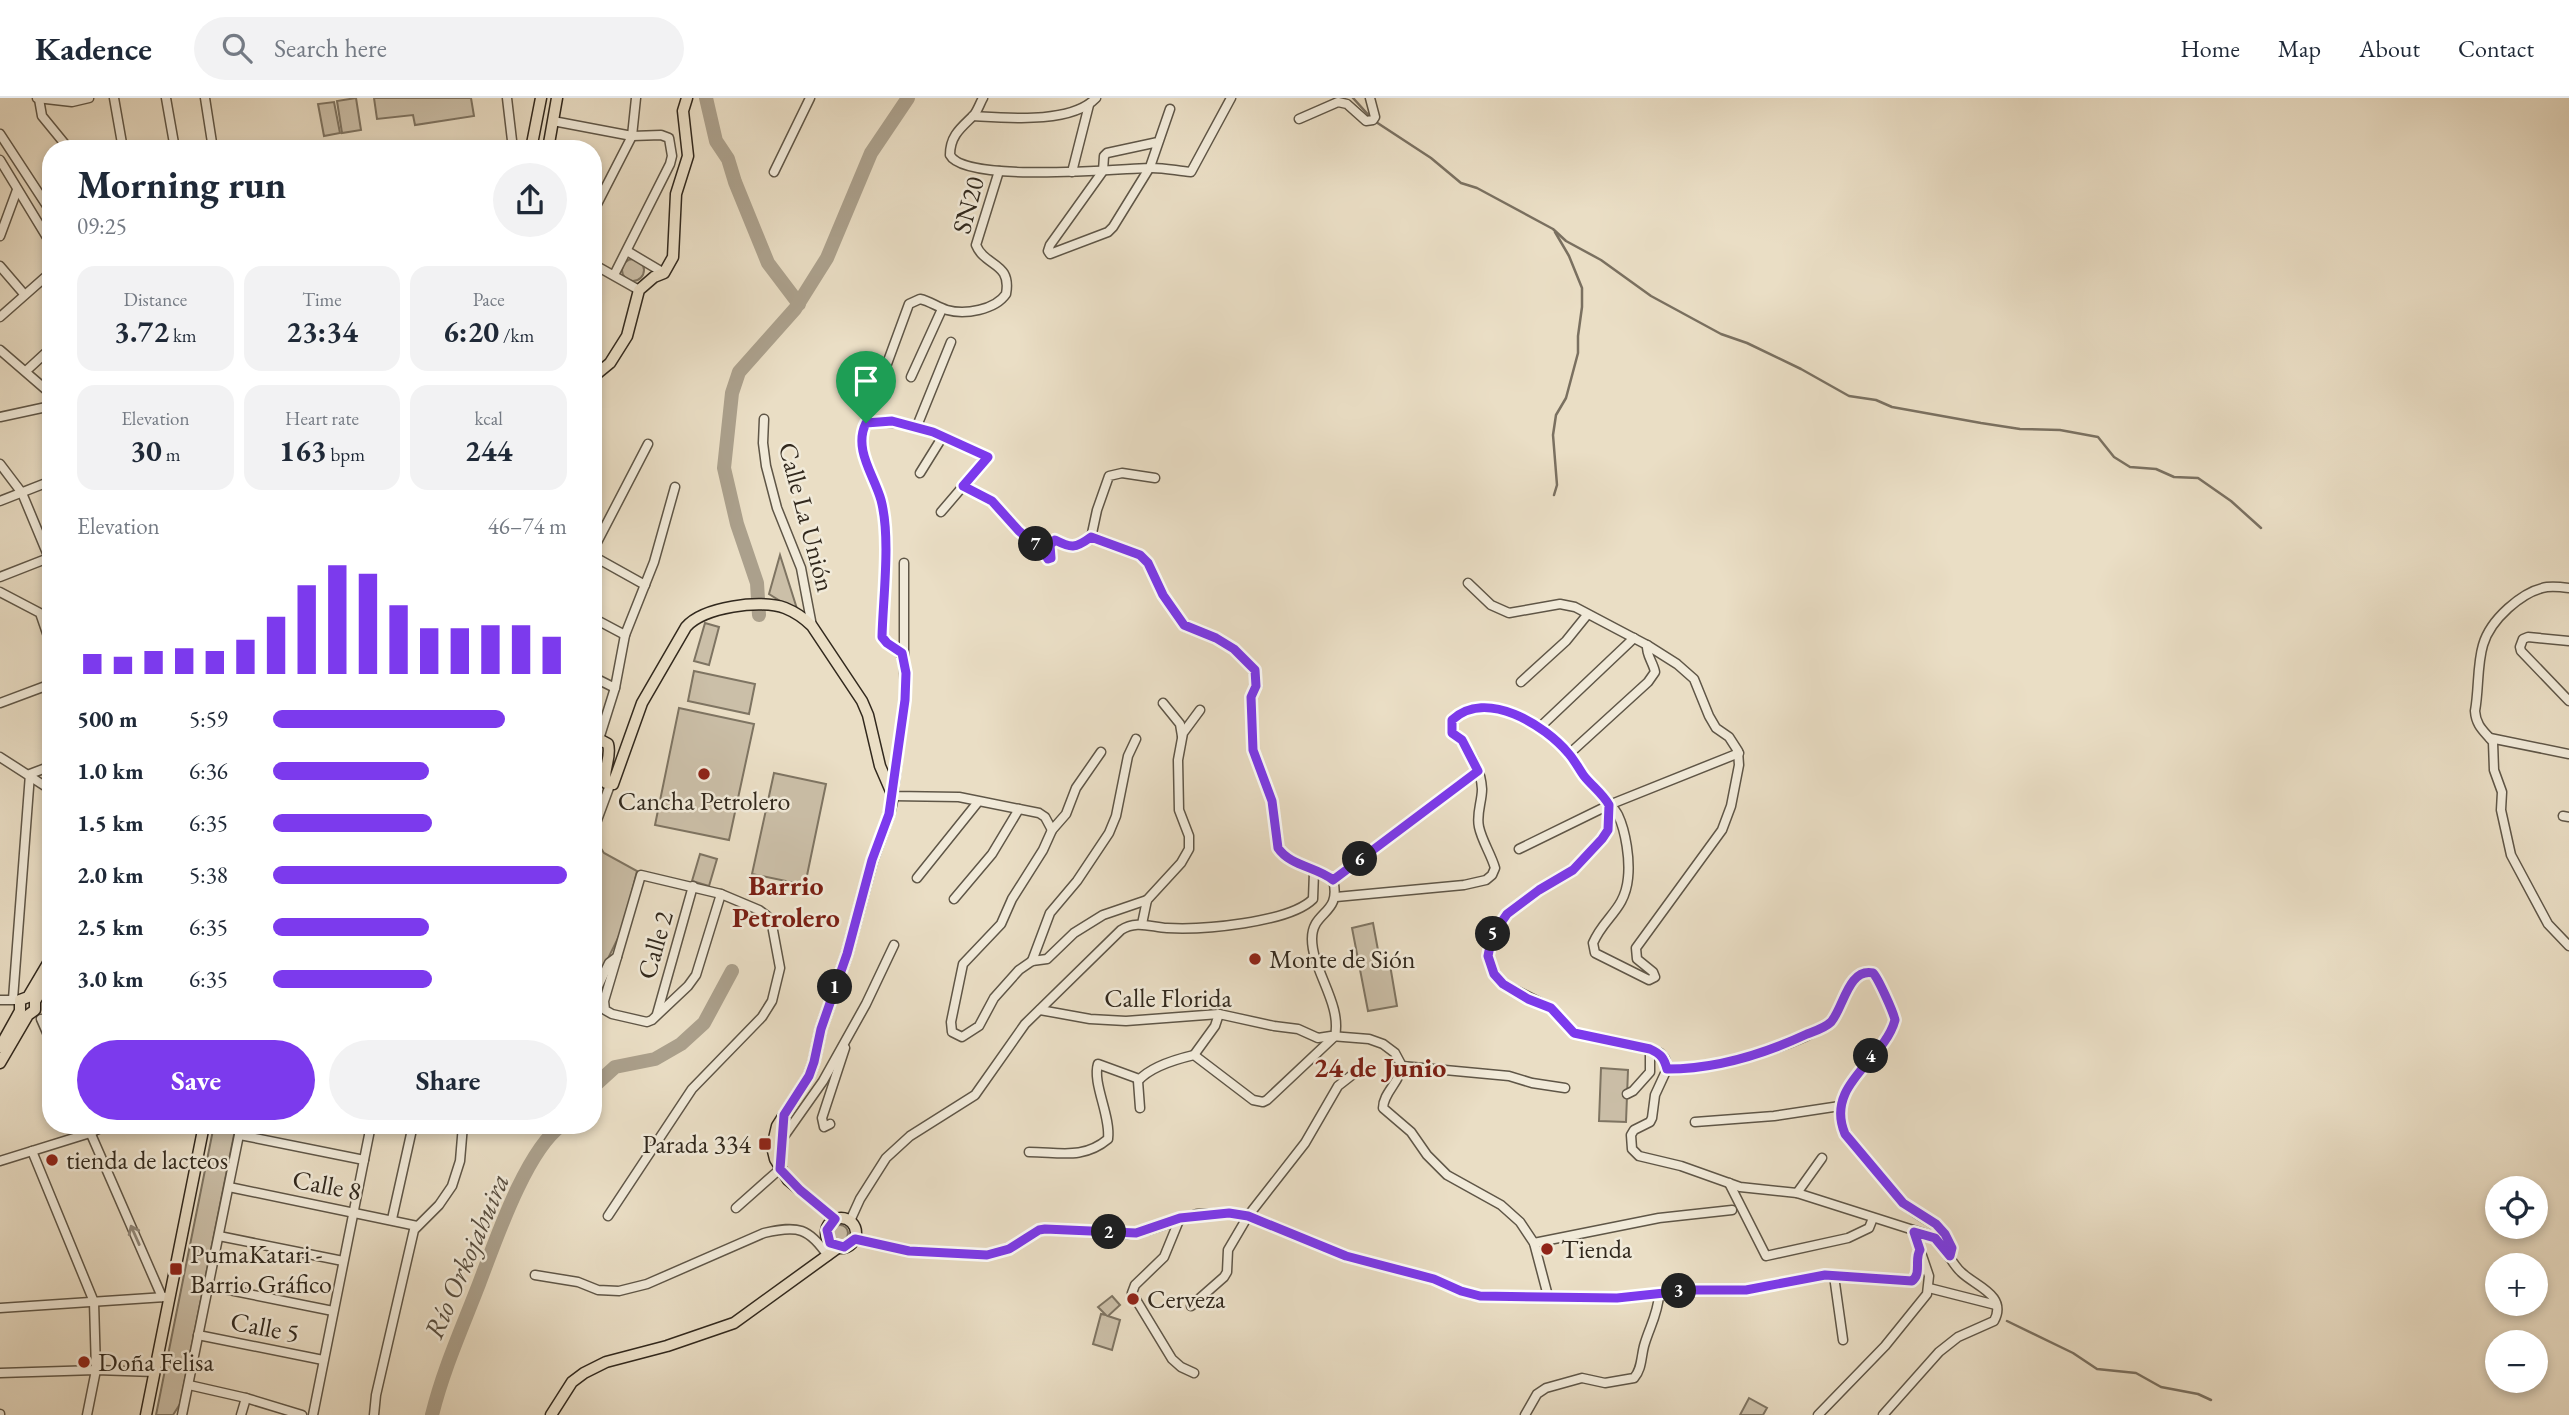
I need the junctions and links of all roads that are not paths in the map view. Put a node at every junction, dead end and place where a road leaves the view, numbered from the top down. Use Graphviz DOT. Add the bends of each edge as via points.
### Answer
graph roads {
  1 [pos="89,98"];
  2 [pos="114,98"];
  3 [pos="166,98"];
  4 [pos="205,98"];
  5 [pos="508,98"];
  6 [pos="541,98"];
  7 [pos="557,98"];
  8 [pos="636,98"];
  9 [pos="687,98"];
  10 [pos="810,98"];
  11 [pos="983,98"];
  12 [pos="1096,98"];
  13 [pos="1231,98"];
  14 [pos="1370,98"];
  15 [pos="38,99"];
  16 [pos="1089,105"];
  17 [pos="1170,109"];
  18 [pos="973,116"];
  19 [pos="538,119"];
  20 [pos="1299,119"];
  21 [pos="553,121"];
  22 [pos="0,134"];
  23 [pos="632,136"];
  24 [pos="62,140"];
  25 [pos="121,140"];
  26 [pos="173,140"];
  27 [pos="212,140"];
  28 [pos="512,140"];
  29 [pos="533,140"];
  30 [pos="550,140"];
  31 [pos="1158,142"];
  32 [pos="0,160"];
  33 [pos="1150,167"];
  34 [pos="999,171"];
  35 [pos="774,172"];
  36 [pos="1072,172"];
  37 [pos="1102,172"];
  38 [pos="17,190"];
  39 [pos="602,194"];
  40 [pos="42,198"];
  41 [pos="42,230"];
  42 [pos="0,236"];
  43 [pos="627,251"];
  44 [pos="0,266"];
  45 [pos="602,269"];
  46 [pos="664,273"];
  47 [pos="614,275"];
  48 [pos="42,279"];
  49 [pos="639,290"];
  50 [pos="24,294"];
  51 [pos="942,309"];
  52 [pos="0,317"];
  53 [pos="951,342"];
  54 [pos="0,350"];
  55 [pos="42,356"];
  56 [pos="26,370"];
  57 [pos="602,370"];
  58 [pos="911,377"];
  59 [pos="42,385"];
  60 [pos="42,408"];
  61 [pos="0,417"];
  62 [pos="764,419"];
  63 [pos="866,423"];
  64 [pos="916,426"];
  65 [pos="943,436"];
  66 [pos="648,444"];
  67 [pos="0,464"];
  68 [pos="920,473"];
  69 [pos="1155,478"];
  70 [pos="42,485"];
  71 [pos="963,486"];
  72 [pos="675,487"];
  73 [pos="22,493"];
  74 [pos="0,501"];
  75 [pos="941,512"];
  76 [pos="602,533"];
  77 [pos="1091,537"];
  78 [pos="42,539"];
  79 [pos="42,561"];
  80 [pos="602,561"];
  81 [pos="904,564"];
  82 [pos="0,577"];
  83 [pos="1468,583"];
  84 [pos="645,584"];
  85 [pos="2569,588"];
  86 [pos="0,592"];
  87 [pos="1587,615"];
  88 [pos="42,619"];
  89 [pos="602,623"];
  90 [pos="812,626"];
  91 [pos="625,635"];
  92 [pos="1634,638"];
  93 [pos="2569,641"];
  94 [pos="1647,645"];
  95 [pos="904,659"];
  96 [pos="602,682"];
  97 [pos="1521,682"];
  98 [pos="42,687"];
  99 [pos="615,688"];
  100 [pos="2569,701"];
  101 [pos="0,703"];
  102 [pos="1163,703"];
  103 [pos="1200,710"];
  104 [pos="602,722"];
  105 [pos="1539,728"];
  106 [pos="1182,736"];
  107 [pos="2490,738"];
  108 [pos="1136,739"];
  109 [pos="602,742"];
  110 [pos="1101,752"];
  111 [pos="1739,753"];
  112 [pos="1569,754"];
  113 [pos="2569,754"];
  114 [pos="0,757"];
  115 [pos="42,769"];
  116 [pos="1478,771"];
  117 [pos="30,774"];
  118 [pos="42,783"];
  119 [pos="610,785"];
  120 [pos="893,796"];
  121 [pos="978,802"];
  122 [pos="1609,805"];
  123 [pos="602,807"];
  124 [pos="1019,809"];
  125 [pos="1052,830"];
  126 [pos="1519,849"];
  127 [pos="1314,872"];
  128 [pos="916,878"];
  129 [pos="1333,880"];
  130 [pos="693,886"];
  131 [pos="721,894"];
  132 [pos="1336,897"];
  133 [pos="954,899"];
  134 [pos="1147,900"];
  135 [pos="1142,924"];
  136 [pos="894,945"];
  137 [pos="2569,946"];
  138 [pos="617,957"];
  139 [pos="1032,961"];
  140 [pos="42,976"];
  141 [pos="602,978"];
  142 [pos="42,987"];
  143 [pos="0,1000"];
  144 [pos="27,1006"];
  145 [pos="42,1010"];
  146 [pos="1040,1010"];
  147 [pos="1219,1014"];
  148 [pos="657,1016"];
  149 [pos="42,1028"];
  150 [pos="848,1035"];
  151 [pos="1335,1036"];
  152 [pos="0,1047"];
  153 [pos="1650,1049"];
  154 [pos="1194,1055"];
  155 [pos="0,1063"];
  156 [pos="1402,1066"];
  157 [pos="1361,1069"];
  158 [pos="1667,1069"];
  159 [pos="1139,1079"];
  160 [pos="1564,1088"];
  161 [pos="1627,1094"];
  162 [pos="1840,1106"];
  163 [pos="1140,1108"];
  164 [pos="1695,1122"];
  165 [pos="830,1124"];
  166 [pos="75,1134"];
  167 [pos="90,1134"];
  168 [pos="202,1134"];
  169 [pos="240,1134"];
  170 [pos="257,1134"];
  171 [pos="369,1134"];
  172 [pos="411,1134"];
  173 [pos="462,1134"];
  174 [pos="778,1142"];
  175 [pos="32,1151"];
  176 [pos="1029,1152"];
  177 [pos="1822,1158"];
  178 [pos="364,1160"];
  179 [pos="0,1161"];
  180 [pos="780,1167"];
  181 [pos="1729,1183"];
  182 [pos="229,1187"];
  183 [pos="1797,1193"];
  184 [pos="736,1208"];
  185 [pos="1732,1210"];
  186 [pos="354,1212"];
  187 [pos="608,1216"];
  188 [pos="1248,1216"];
  189 [pos="1180,1218"];
  190 [pos="1873,1218"];
  191 [pos="392,1219"];
  192 [pos="835,1219"];
  193 [pos="850,1221"];
  194 [pos="417,1226"];
  195 [pos="1914,1232"];
  196 [pos="219,1236"];
  197 [pos="855,1239"];
  198 [pos="1534,1242"];
  199 [pos="839,1247"];
  200 [pos="1920,1250"];
  201 [pos="828,1256"];
  202 [pos="1949,1256"];
  203 [pos="343,1261"];
  204 [pos="535,1275"];
  205 [pos="1834,1276"];
  206 [pos="209,1286"];
  207 [pos="1929,1288"];
  208 [pos="1659,1295"];
  209 [pos="167,1296"];
  210 [pos="1548,1296"];
  211 [pos="94,1301"];
  212 [pos="1996,1305"];
  213 [pos="1191,1306"];
  214 [pos="0,1308"];
  215 [pos="333,1311"];
  216 [pos="198,1335"];
  217 [pos="1843,1340"];
  218 [pos="323,1360"];
  219 [pos="96,1370"];
  220 [pos="155,1372"];
  221 [pos="0,1373"];
  222 [pos="1194,1373"];
  223 [pos="189,1385"];
  224 [pos="246,1398"];
  225 [pos="180,1413"];
  226 [pos="87,1415"];
  227 [pos="146,1415"];
  228 [pos="241,1415"];
  229 [pos="302,1415"];
  230 [pos="313,1415"];
  231 [pos="374,1415"];
  232 [pos="551,1415"];
  233 [pos="1525,1415"];
  234 [pos="1818,1415"];
  235 [pos="1884,1415"];
  1 -- 15 [label="street" via="72,102"];
  2 -- 25 [label="street"];
  3 -- 26 [label="street"];
  4 -- 27 [label="street"];
  5 -- 28 [label="street"];
  6 -- 19 [label="main road"];
  7 -- 21 [label="main road"];
  8 -- 23 [label="street"];
  9 -- 46 [label="main road" via="682,111 688,156 676,194 675,251"];
  10 -- 35 [label="street"];
  11 -- 18 [label="street"];
  12 -- 16 [label="street"];
  13 -- 33 [label="street" via="1191,172"];
  14 -- 20 [label="street" via="1375,117 1371,121 1338,102"];
  15 -- 24 [label="street" via="42,116"];
  16 -- 18 [label="street" via="1029,117"];
  16 -- 36 [label="street"];
  17 -- 31 [label="street"];
  18 -- 34 [label="street" via="959,128 950,155 957,162"];
  19 -- 21 [label="main road"];
  19 -- 29 [label="main road"];
  21 -- 23 [label="street"];
  21 -- 30 [label="main road"];
  22 -- 40 [label="street"];
  23 -- 39 [label="street"];
  23 -- 43 [label="street" via="669,138 672,156"];
  31 -- 33 [label="street"];
  31 -- 37 [label="street" via="1107,153"];
  32 -- 38 [label="street"];
  33 -- 37 [label="street"];
  33 -- 37 [label="street" via="1108,232 1050,254 1048,248"];
  34 -- 36 [label="street"];
  34 -- 51 [label="street, SN20" via="976,245 1007,277 1006,294 977,310"];
  36 -- 37 [label="street"];
  38 -- 41 [label="street"];
  38 -- 42 [label="street"];
  43 -- 46 [label="street"];
  43 -- 47 [label="street"];
  44 -- 50 [label="street"];
  45 -- 47 [label="street"];
  46 -- 49 [label="main road"];
  47 -- 49 [label="street"];
  48 -- 50 [label="street"];
  49 -- 57 [label="main road" via="627,336"];
  50 -- 52 [label="street"];
  51 -- 58 [label="street"];
  51 -- 63 [label="street" via="920,299 909,303"];
  53 -- 64 [label="street"];
  54 -- 56 [label="street"];
  55 -- 56 [label="street"];
  56 -- 59 [label="street"];
  60 -- 61 [label="street"];
  62 -- 90 [label="street, Calle La Unión" via="766,466 801,568"];
  63 -- 64 [label="street" via="892,421"];
  63 -- 95 [label="street" via="862,446 884,521 882,637"];
  64 -- 65 [label="street"];
  65 -- 68 [label="street"];
  65 -- 71 [label="street" via="988,457"];
  66 -- 76 [label="street"];
  67 -- 73 [label="street"];
  69 -- 77 [label="street" via="1122,473 1109,476"];
  70 -- 73 [label="street"];
  71 -- 75 [label="street"];
  71 -- 77 [label="street" via="992,501 1048,559 1055,540 1070,547"];
  72 -- 84 [label="street"];
  73 -- 74 [label="street"];
  73 -- 78 [label="street"];
  77 -- 127 [label="street" via="1140,555 1184,625 1234,649 1255,670 1253,750 1272,801 1278,848"];
  79 -- 82 [label="street"];
  80 -- 84 [label="street"];
  81 -- 95 [label="street"];
  83 -- 87 [label="street" via="1491,606 1509,613 1560,604"];
  84 -- 91 [label="street"];
  85 -- 107 [label="street" via="2545,587 2533,592 2497,620 2487,634 2475,719"];
  86 -- 88 [label="street" via="40,613"];
  87 -- 92 [label="street"];
  87 -- 97 [label="street"];
  89 -- 91 [label="street"];
  90 -- 119 [label="main road" via="801,616 771,604 750,604 692,621 642,703 616,781"];
  90 -- 120 [label="main road" via="862,701"];
  91 -- 99 [label="street"];
  92 -- 94 [label="street"];
  92 -- 105 [label="street"];
  93 -- 100 [label="street" via="2528,637 2519,647"];
  94 -- 111 [label="street" via="1694,679 1716,728"];
  94 -- 112 [label="street" via="1655,672 1648,682"];
  95 -- 120 [label="street" via="905,700"];
  96 -- 99 [label="street"];
  98 -- 101 [label="street"];
  99 -- 104 [label="street"];
  102 -- 106 [label="street" via="1180,723"];
  103 -- 106 [label="street"];
  105 -- 112 [label="street"];
  105 -- 116 [label="street" via="1492,708 1468,710 1456,717 1452,733 1462,740"];
  106 -- 134 [label="street" via="1178,801 1189,849"];
  107 -- 113 [label="street"];
  107 -- 137 [label="street" via="2511,855 2548,924"];
  108 -- 139 [label="street" via="1110,833 1050,913"];
  109 -- 119 [label="main road" via="609,747 604,775"];
  110 -- 125 [label="street"];
  111 -- 122 [label="street"];
  111 -- 122 [label="street" via="1731,806 1722,830 1636,948 1637,959 1655,975 1649,980 1594,950 1595,938 1621,905 1629,876 1622,828"];
  112 -- 122 [label="street"];
  114 -- 117 [label="street"];
  115 -- 117 [label="street"];
  116 -- 129 [label="street"];
  116 -- 132 [label="street" via="1482,788 1479,822 1495,868 1492,875 1464,885"];
  117 -- 118 [label="street"];
  117 -- 144 [label="street"];
  119 -- 123 [label="street"];
  120 -- 121 [label="street"];
  120 -- 174 [label="main road" via="814,1062 784,1115"];
  121 -- 124 [label="street"];
  121 -- 128 [label="street"];
  122 -- 126 [label="street"];
  122 -- 153 [label="street" via="1608,830 1602,839 1573,870 1507,914 1492,936 1488,956 1503,984 1551,1008 1574,1033"];
  124 -- 125 [label="street" via="1045,817"];
  124 -- 133 [label="street" via="992,854"];
  125 -- 139 [label="street" via="1001,924 963,964 952,1032 962,1037 972,1033 1000,991"];
  127 -- 129 [label="street"];
  127 -- 135 [label="street" via="1313,899 1280,916 1203,927"];
  129 -- 132 [label="street"];
  130 -- 131 [label="street"];
  130 -- 138 [label="street" via="640,875"];
  130 -- 148 [label="street, Calle 2"];
  131 -- 148 [label="street" via="696,975"];
  131 -- 187 [label="street" via="767,916 779,953 778,986 762,1017 692,1088"];
  132 -- 151 [label="street" via="1314,927 1312,942 1333,1011"];
  134 -- 135 [label="street"];
  134 -- 139 [label="street" via="1103,915 1074,933 1047,960"];
  135 -- 146 [label="street" via="1121,930"];
  136 -- 150 [label="street"];
  138 -- 141 [label="street"];
  138 -- 148 [label="street" via="605,1010 647,1022"];
  140 -- 144 [label="main road"];
  142 -- 144 [label="main road"];
  143 -- 144 [label="street"];
  144 -- 145 [label="street"];
  144 -- 149 [label="street"];
  144 -- 152 [label="main road"];
  144 -- 155 [label="main road"];
  146 -- 147 [label="street, Calle Florida" via="1126,1021"];
  146 -- 193 [label="street" via="1016,1035 975,1095 911,1136 886,1158"];
  147 -- 151 [label="street, Calle Florida" via="1298,1029 1318,1038"];
  147 -- 154 [label="street"];
  150 -- 165 [label="street" via="822,1118 824,1127"];
  150 -- 174 [label="street" via="823,1081"];
  151 -- 154 [label="street" via="1263,1102"];
  151 -- 156 [label="street, Calle Florida" via="1383,1044"];
  153 -- 158 [label="street" via="1660,1053"];
  153 -- 161 [label="street" via="1650,1072"];
  154 -- 159 [label="street"];
  156 -- 160 [label="street" via="1509,1076"];
  156 -- 198 [label="street" via="1382,1104 1386,1112 1411,1132 1447,1175 1510,1211"];
  157 -- 188 [label="street" via="1338,1086 1306,1143"];
  158 -- 162 [label="street" via="1736,1060 1791,1042 1827,1025 1855,979 1873,973 1895,1020"];
  158 -- 181 [label="street" via="1650,1122 1631,1135 1632,1149 1639,1156"];
  159 -- 163 [label="street"];
  159 -- 176 [label="street" via="1098,1064 1108,1139 1082,1153"];
  162 -- 164 [label="street"];
  162 -- 202 [label="street" via="1845,1134 1903,1203 1945,1234 1952,1248"];
  166 -- 175 [label="street"];
  209 -- 167 [label="street, one-way"];
  168 -- 209 [label="main road"];
  169 -- 182 [label="street"];
  170 -- 178 [label="street"];
  171 -- 178 [label="street"];
  172 -- 191 [label="street"];
  173 -- 194 [label="street" via="452,1186"];
  174 -- 180 [label="main road"];
  175 -- 179 [label="street"];
  175 -- 211 [label="street"];
  177 -- 183 [label="street"];
  178 -- 186 [label="street"];
  180 -- 184 [label="street"];
  180 -- 192 [label="main road"];
  181 -- 183 [label="street"];
  181 -- 190 [label="street" via="1766,1256 1848,1238 1869,1228"];
  182 -- 186 [label="street, Calle 8"];
  182 -- 196 [label="street"];
  183 -- 190 [label="street"];
  185 -- 198 [label="street" via="1659,1218"];
  186 -- 191 [label="street, Calle 8"];
  186 -- 203 [label="street"];
  188 -- 189 [label="street" via="1215,1213"];
  188 -- 210 [label="street" via="1346,1256 1434,1279 1472,1295"];
  188 -- 213 [label="street" via="1228,1250 1224,1278"];
  189 -- 197 [label="street" via="1136,1233 1039,1230 1000,1253 987,1255 909,1251"];
  189 -- 222 [label="street" via="1164,1257 1132,1290 1172,1359"];
  190 -- 195 [label="street"];
  191 -- 194 [label="street, Calle 8"];
  192 -- 193 [label="main road"];
  192 -- 199 [label="main road" via="826,1234 830,1243"];
  193 -- 197 [label="main road" via="856,1229"];
  194 -- 231 [label="street"];
  195 -- 200 [label="street"];
  195 -- 202 [label="street" via="1938,1240"];
  196 -- 203 [label="street"];
  196 -- 206 [label="street"];
  197 -- 199 [label="main road"];
  198 -- 210 [label="street"];
  199 -- 201 [label="main road"];
  200 -- 205 [label="street" via="1912,1281"];
  200 -- 207 [label="street"];
  201 -- 204 [label="street" via="812,1234 780,1229 620,1291"];
  201 -- 232 [label="main road" via="734,1324 606,1362 584,1373 572,1382"];
  202 -- 212 [label="street" via="1963,1274 1989,1291"];
  203 -- 215 [label="street"];
  205 -- 208 [label="street" via="1746,1290"];
  205 -- 217 [label="street"];
  206 -- 215 [label="street"];
  206 -- 216 [label="street"];
  207 -- 212 [label="street"];
  207 -- 234 [label="street" via="1885,1346"];
  208 -- 210 [label="street"];
  208 -- 233 [label="street" via="1634,1378 1605,1383 1581,1378 1546,1388"];
  209 -- 211 [label="street"];
  209 -- 220 [label="main road"];
  211 -- 214 [label="street"];
  211 -- 219 [label="street"];
  212 -- 235 [label="street" via="1994,1321 1958,1337 1939,1352"];
  215 -- 218 [label="street"];
  216 -- 218 [label="street, Calle 5"];
  216 -- 223 [label="street"];
  218 -- 230 [label="street"];
  219 -- 220 [label="street"];
  219 -- 221 [label="street"];
  219 -- 226 [label="street"];
  220 -- 227 [label="main road"];
  223 -- 224 [label="street"];
  223 -- 225 [label="street"];
  224 -- 228 [label="street"];
  224 -- 229 [label="street"];
}
